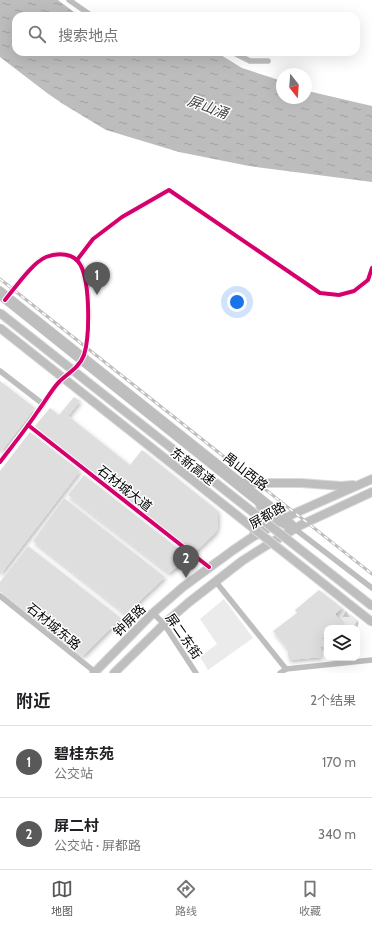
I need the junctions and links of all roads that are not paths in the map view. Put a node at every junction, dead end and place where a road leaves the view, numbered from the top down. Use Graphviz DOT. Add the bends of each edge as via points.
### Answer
graph roads {
  1 [pos="70,0"];
  2 [pos="86,12"];
  3 [pos="240,56"];
  4 [pos="268,61"];
  5 [pos="77,260"];
  6 [pos="372,268"];
  7 [pos="0,290"];
  8 [pos="4,298"];
  9 [pos="0,313"];
  10 [pos="0,328"];
  11 [pos="82,359"];
  12 [pos="0,371"];
  13 [pos="43,404"];
  14 [pos="28,425"];
  15 [pos="0,462"];
  16 [pos="372,479"];
  17 [pos="242,483"];
  18 [pos="362,484"];
  19 [pos="372,492"];
  20 [pos="260,504"];
  21 [pos="282,519"];
  22 [pos="294,529"];
  23 [pos="251,538"];
  24 [pos="209,568"];
  25 [pos="216,582"];
  26 [pos="183,588"];
  27 [pos="372,588"];
  28 [pos="0,596"];
  29 [pos="188,603"];
  30 [pos="372,606"];
  31 [pos="153,613"];
  32 [pos="372,622"];
  33 [pos="164,624"];
  34 [pos="372,660"];
  35 [pos="321,665"];
  36 [pos="283,671"];
  37 [pos="94,672"];
  38 [pos="114,673"];
  39 [pos="196,673"];
  40 [pos="322,673"];
  1 -- 2 [label="street"];
  3 -- 4 [label="street" via="250,61"];
  5 -- 6 [label="street" via="93,239 122,217 169,190 320,294 339,296 354,291 368,280"];
  5 -- 8 [label="street" via="64,254 54,254 40,260"];
  5 -- 11 [label="street" via="83,271 88,305 88,326"];
  7 -- 8 [label="main road, 禺山西路"];
  8 -- 11 [label="main road, 禺山西路"];
  9 -- 30 [label="highway, 东新高速, bridge"];
  10 -- 32 [label="highway, 东新高速, bridge"];
  11 -- 13 [label="street" via="75,369 59,382"];
  11 -- 17 [label="main road, 禺山西路"];
  11 -- 20 [label="main road, 禺山西路"];
  12 -- 13 [label="street"];
  13 -- 14 [label="street"];
  14 -- 15 [label="street"];
  14 -- 24 [label="street, 石材城大道"];
  16 -- 18 [label="highway, 屏都路"];
  17 -- 18 [label="highway" via="341,486"];
  17 -- 21 [label="main road, 禺山西路"];
  18 -- 21 [label="highway, 屏都路"];
  19 -- 22 [label="highway, 屏都路"];
  20 -- 21 [label="main road, 禺山西路"];
  20 -- 23 [label="highway" via="261,525"];
  21 -- 22 [label="main road, 禺山西路" via="294,526"];
  21 -- 23 [label="highway, 屏都路"];
  22 -- 25 [label="highway, 屏都路" via="264,546"];
  22 -- 27 [label="street"];
  23 -- 24 [label="highway, 屏都路"];
  24 -- 26 [label="highway, 屏都路"];
  25 -- 29 [label="highway, 屏都路"];
  25 -- 36 [label="street"];
  26 -- 31 [label="highway, 钟屏路"];
  28 -- 37 [label="street, 石材城东路"];
  29 -- 33 [label="highway, 钟屏路"];
  31 -- 33 [label="street, 屏二东街"];
  31 -- 37 [label="highway, 钟屏路"];
  33 -- 38 [label="highway, 钟屏路"];
  33 -- 39 [label="street, 屏二东街"];
  34 -- 35 [label="street"];
  35 -- 36 [label="street"];
  35 -- 40 [label="street"];
}
